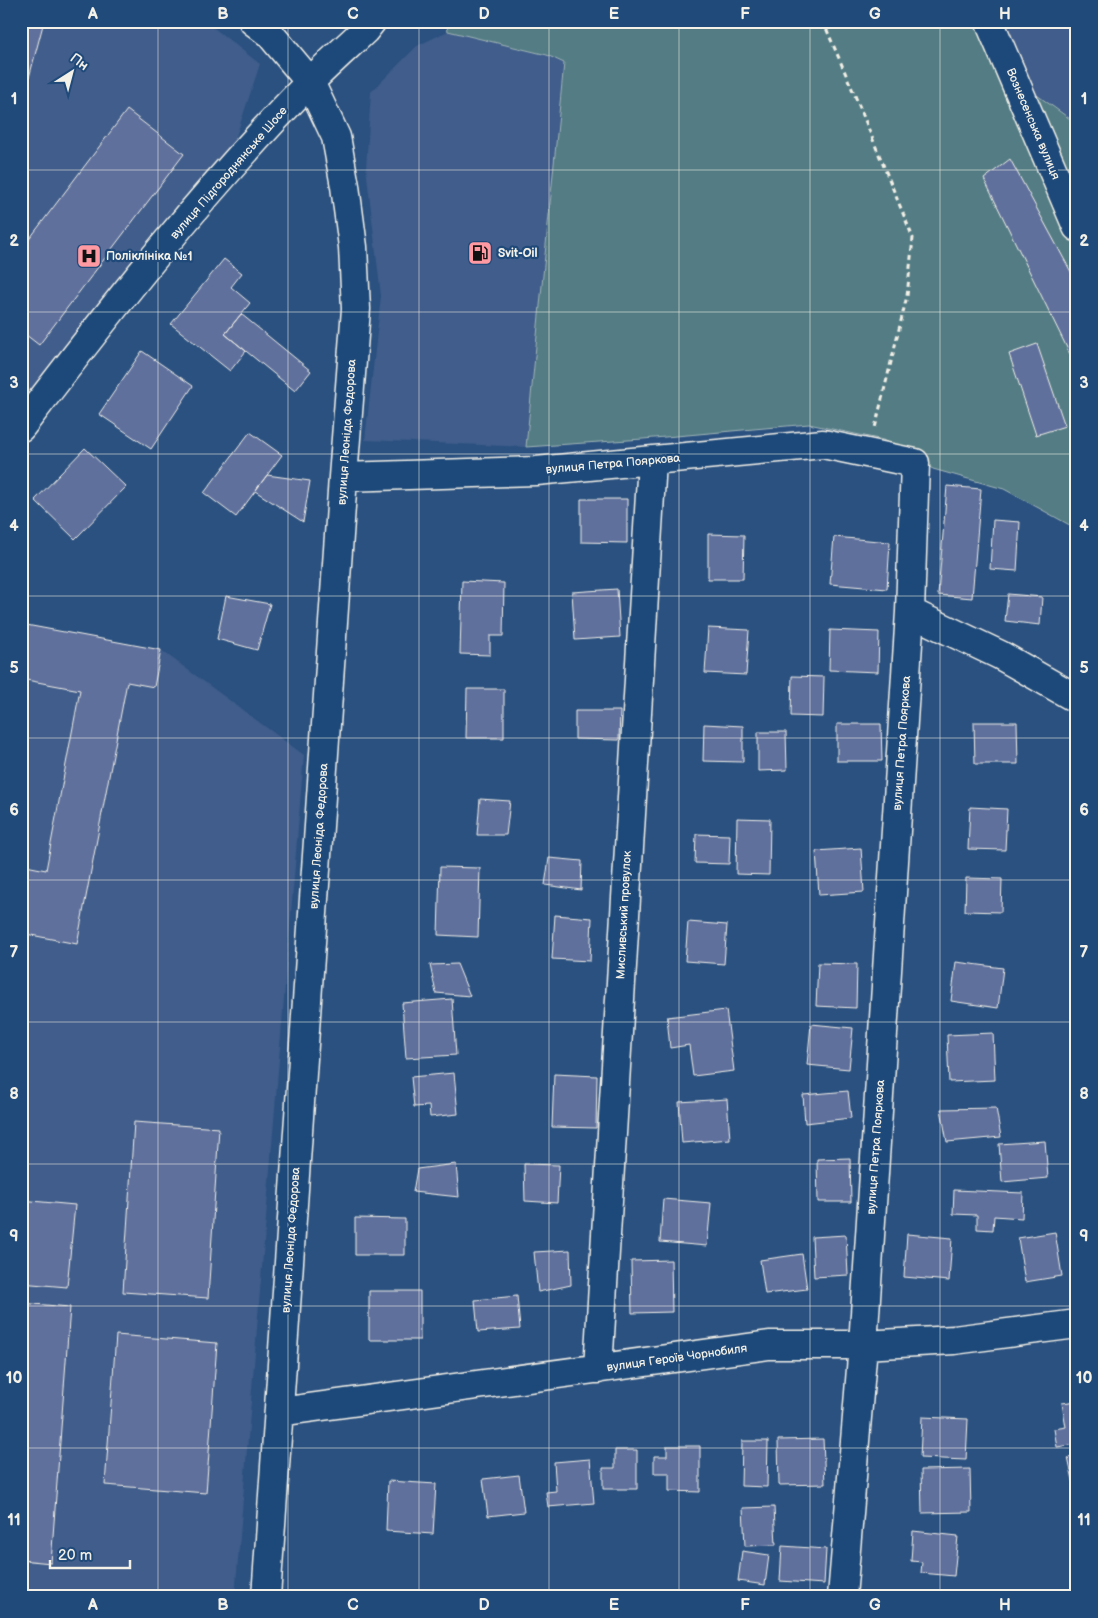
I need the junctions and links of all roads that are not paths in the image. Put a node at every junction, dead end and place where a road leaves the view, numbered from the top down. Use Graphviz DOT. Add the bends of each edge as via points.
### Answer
graph roads {
  1 [pos="253,21"];
  2 [pos="372,21"];
  3 [pos="989,21"];
  4 [pos="310,82"];
  5 [pos="1077,227"];
  6 [pos="21,427"];
  7 [pos="652,461"];
  8 [pos="343,477"];
  9 [pos="910,612"];
  10 [pos="1077,699"];
  11 [pos="1077,1324"];
  12 [pos="863,1345"];
  13 [pos="598,1368"];
  14 [pos="279,1412"];
  15 [pos="266,1597"];
  16 [pos="842,1597"];
  1 -- 4 [label="street, вулиця Леоніда Федорова" via="270,34"];
  2 -- 4 [label="street, вулиця Підгороднянське Шосе"];
  3 -- 5 [label="street, Вознесенська вулиця"];
  4 -- 6 [label="street, вулиця Підгороднянське Шосе" via="223,176 90,336"];
  4 -- 8 [label="street, вулиця Леоніда Федорова" via="336,137 353,247 356,309"];
  7 -- 8 [label="street, вулиця Петра Пояркова" via="536,471"];
  7 -- 9 [label="street, вулиця Петра Пояркова" via="823,444 915,463"];
  7 -- 13 [label="street, Мисливський провулок"];
  8 -- 14 [label="street, вулиця Леоніда Федорова"];
  9 -- 10 [label="street" via="1000,655"];
  9 -- 12 [label="street, вулиця Петра Пояркова"];
  11 -- 12 [label="street, вулиця Героїв Чорнобиля" via="954,1340"];
  12 -- 13 [label="street, вулиця Героїв Чорнобиля" via="769,1345"];
  12 -- 16 [label="street, вулиця Петра Пояркова"];
  13 -- 14 [label="street, вулиця Героїв Чорнобиля"];
  14 -- 15 [label="street, вулиця Леоніда Федорова"];
}
